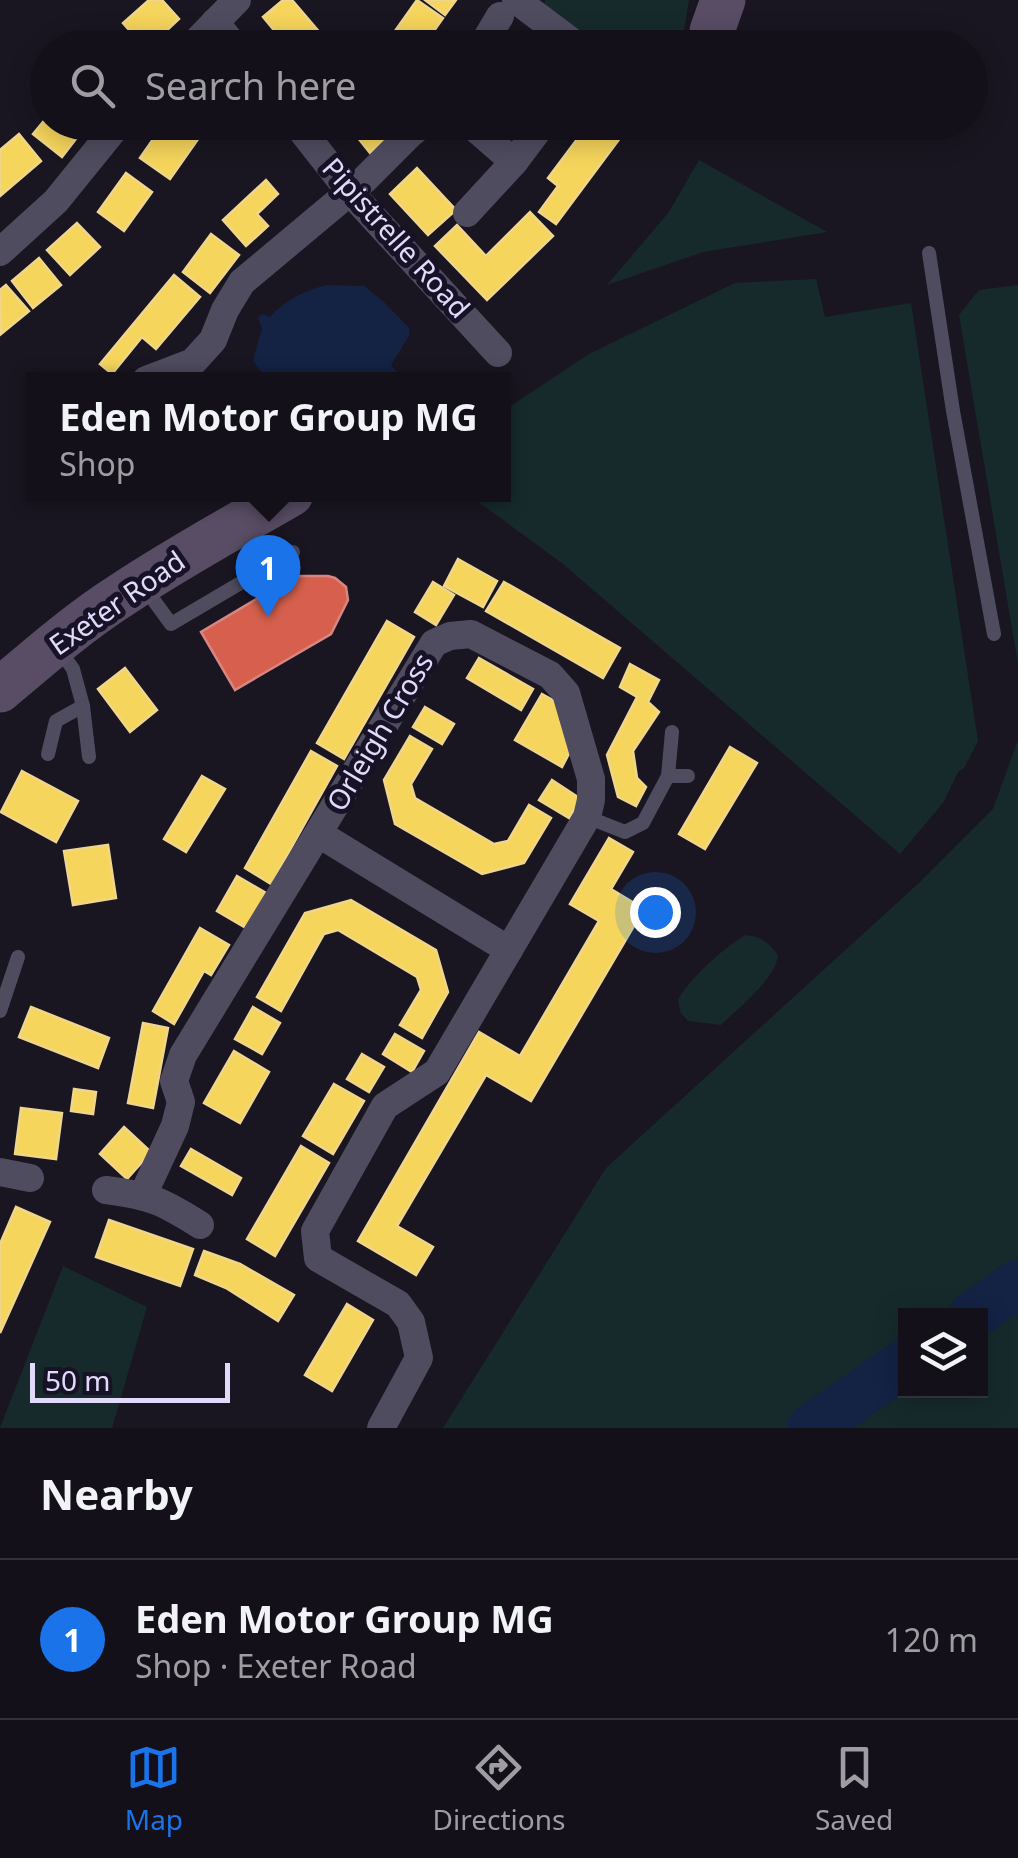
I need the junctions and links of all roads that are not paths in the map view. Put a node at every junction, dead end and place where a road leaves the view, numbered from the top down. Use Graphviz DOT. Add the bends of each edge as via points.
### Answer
graph roads {
  1 [pos="237,0"];
  2 [pos="508,8"];
  3 [pos="215,22"];
  4 [pos="207,30"];
  5 [pos="221,30"];
  6 [pos="494,30"];
  7 [pos="548,30"];
  8 [pos="105,140"];
  9 [pos="309,140"];
  10 [pos="406,140"];
  11 [pos="489,140"];
  12 [pos="530,140"];
  13 [pos="514,162"];
  14 [pos="350,192"];
  15 [pos="467,213"];
  16 [pos="0,252"];
  17 [pos="929,253"];
  18 [pos="498,352"];
  19 [pos="197,371"];
  20 [pos="277,502"];
  21 [pos="293,552"];
  22 [pos="141,582"];
  23 [pos="994,634"];
  24 [pos="54,644"];
  25 [pos="0,690"];
  26 [pos="83,706"];
  27 [pos="672,732"];
  28 [pos="48,754"];
  29 [pos="89,757"];
  30 [pos="668,776"];
  31 [pos="688,776"];
  32 [pos="586,817"];
  33 [pos="319,834"];
  34 [pos="509,950"];
  35 [pos="18,957"];
  36 [pos="0,1011"];
  37 [pos="0,1172"];
  38 [pos="30,1178"];
  39 [pos="106,1190"];
  40 [pos="142,1194"];
  41 [pos="200,1226"];
  42 [pos="381,1428"];
  1 -- 3 [label="street"];
  2 -- 6 [label="street"];
  2 -- 7 [label="street"];
  3 -- 4 [label="street"];
  3 -- 5 [label="street"];
  8 -- 16 [label="street" via="56,201"];
  9 -- 14 [label="street, Pipistrelle Road"];
  10 -- 14 [label="street"];
  11 -- 13 [label="street"];
  12 -- 13 [label="street"];
  13 -- 15 [label="street"];
  14 -- 18 [label="street, Pipistrelle Road"];
  14 -- 19 [label="street" via="242,282"];
  17 -- 23 [label="lane"];
  20 -- 22 [label="main road, Exeter Road"];
  21 -- 22 [label="lane" via="171,624"];
  22 -- 24 [label="main road, Exeter Road"];
  24 -- 25 [label="main road, Exeter Road"];
  24 -- 26 [label="lane" via="73,669"];
  26 -- 28 [label="lane" via="56,721"];
  26 -- 29 [label="lane"];
  27 -- 30 [label="lane"];
  30 -- 31 [label="lane"];
  30 -- 32 [label="lane" via="643,823 625,832"];
  32 -- 33 [label="street, Orleigh Cross" via="591,779 566,693 550,676 471,634 434,643"];
  32 -- 34 [label="street, Orleigh Cross"];
  33 -- 34 [label="street, Orleigh Cross"];
  33 -- 40 [label="street, Orleigh Cross" via="183,1055 174,1082 181,1102 175,1126"];
  34 -- 42 [label="street, Orleigh Cross" via="437,1072 385,1106 314,1230 318,1258 398,1304 412,1322 419,1358"];
  35 -- 36 [label="lane"];
  37 -- 38 [label="street"];
  39 -- 40 [label="street"];
  40 -- 41 [label="street"];
}
